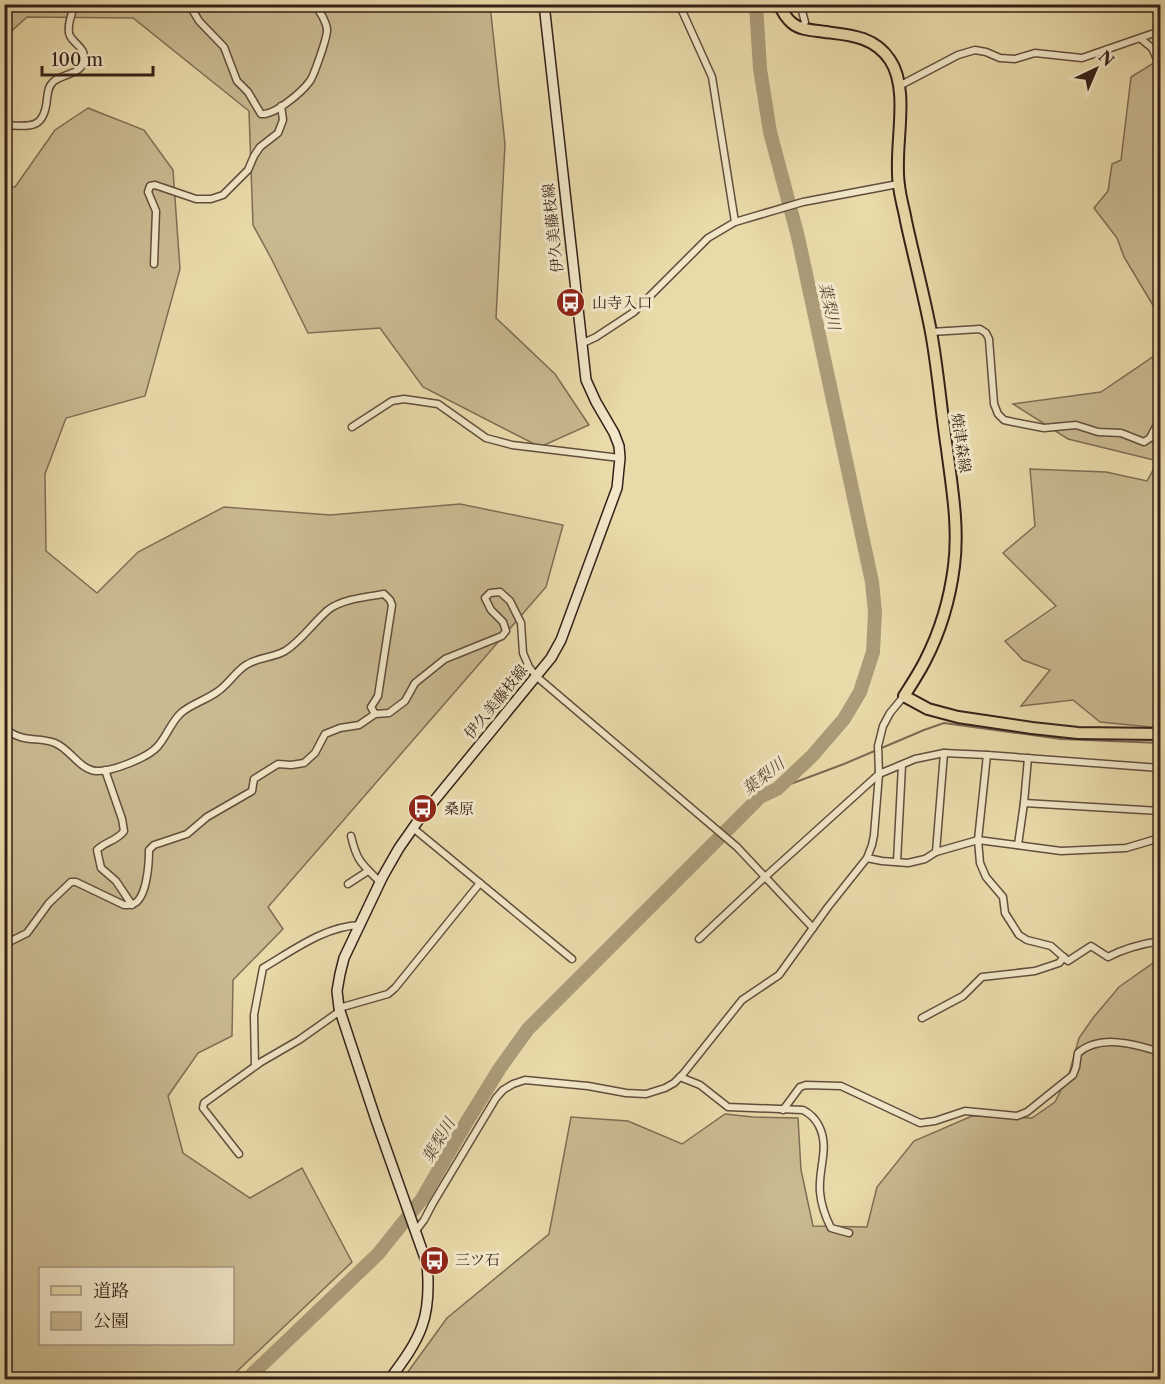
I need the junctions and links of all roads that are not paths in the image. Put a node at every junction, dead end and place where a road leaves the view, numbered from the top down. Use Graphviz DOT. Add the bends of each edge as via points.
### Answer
graph roads {
  1 [pos="75,4"];
  2 [pos="189,4"];
  3 [pos="314,4"];
  4 [pos="544,4"];
  5 [pos="679,4"];
  6 [pos="779,4"];
  7 [pos="800,4"];
  8 [pos="802,28"];
  9 [pos="1161,31"];
  10 [pos="1141,39"];
  11 [pos="1161,66"];
  12 [pos="899,86"];
  13 [pos="281,106"];
  14 [pos="4,125"];
  15 [pos="898,184"];
  16 [pos="735,222"];
  17 [pos="154,264"];
  18 [pos="931,332"];
  19 [pos="581,344"];
  20 [pos="1161,419"];
  21 [pos="352,427"];
  22 [pos="620,458"];
  23 [pos="537,677"];
  24 [pos="904,696"];
  25 [pos="375,714"];
  26 [pos="4,728"];
  27 [pos="1161,734"];
  28 [pos="944,753"];
  29 [pos="987,755"];
  30 [pos="1028,759"];
  31 [pos="902,765"];
  32 [pos="1161,768"];
  33 [pos="105,770"];
  34 [pos="879,774"];
  35 [pos="1024,803"];
  36 [pos="1161,811"];
  37 [pos="413,828"];
  38 [pos="351,836"];
  39 [pos="978,840"];
  40 [pos="1161,840"];
  41 [pos="1018,844"];
  42 [pos="936,852"];
  43 [pos="867,858"];
  44 [pos="897,862"];
  45 [pos="368,872"];
  46 [pos="765,877"];
  47 [pos="380,882"];
  48 [pos="348,884"];
  49 [pos="480,884"];
  50 [pos="132,905"];
  51 [pos="360,926"];
  52 [pos="813,928"];
  53 [pos="699,939"];
  54 [pos="1161,941"];
  55 [pos="4,948"];
  56 [pos="1064,957"];
  57 [pos="572,958"];
  58 [pos="340,1009"];
  59 [pos="922,1018"];
  60 [pos="1161,1052"];
  61 [pos="255,1066"];
  62 [pos="680,1077"];
  63 [pos="783,1110"];
  64 [pos="238,1154"];
  65 [pos="414,1229"];
  66 [pos="849,1233"];
  67 [pos="388,1380"];
  1 -- 14 [label="street" via="69,36 81,47 83,64 49,87 46,111 34,125"];
  2 -- 13 [label="street" via="224,47 237,81 261,114"];
  3 -- 13 [label="street" via="327,29 326,39 311,80"];
  4 -- 19 [label="main road, 伊久美藤枝線"];
  5 -- 16 [label="street" via="712,77"];
  6 -- 8 [label="main road" via="792,23"];
  7 -- 8 [label="street" via="805,22"];
  8 -- 12 [label="main road, 焼津森線" via="869,41 890,59"];
  9 -- 10 [label="street"];
  10 -- 11 [label="street" via="1152,48"];
  10 -- 12 [label="street" via="1082,58 1035,53 1000,58 975,50"];
  12 -- 15 [label="main road, 焼津森線"];
  13 -- 17 [label="street" via="283,120 278,133 260,147 248,170 223,195 196,199 155,184 150,186 148,192 156,211"];
  15 -- 16 [label="street" via="803,202"];
  15 -- 18 [label="main road, 焼津森線"];
  16 -- 19 [label="street" via="708,238 634,312"];
  18 -- 20 [label="street" via="980,329 986,333 990,339 994,404 1004,420 1044,428 1076,425 1098,432 1121,433 1144,442"];
  18 -- 24 [label="main road, 焼津森線" via="954,503 954,567 926,661"];
  19 -- 22 [label="main road, 伊久美藤枝線" via="586,380 614,433"];
  21 -- 22 [label="street" via="392,401 404,399 438,404 486,438 512,445"];
  22 -- 23 [label="main road, 伊久美藤枝線" via="616,488 561,640"];
  23 -- 25 [label="street" via="523,653 520,623 510,601 500,592 489,593 485,598 506,631 502,636 445,659 415,683 405,701 389,713"];
  23 -- 37 [label="main road, 伊久美藤枝線"];
  23 -- 46 [label="street" via="716,828"];
  24 -- 27 [label="main road" via="928,709 958,717 1021,727 1078,733"];
  24 -- 34 [label="street" via="883,726 878,746"];
  25 -- 33 [label="street" via="371,707 378,696 392,605 384,594 329,609 291,647 246,664 216,693 182,712 156,749"];
  25 -- 50 [label="street" via="359,725 326,734 304,763 278,764 254,779 252,791 207,817 187,834 154,845 149,850 141,898"];
  26 -- 33 [label="street" via="21,738 59,745 92,771"];
  28 -- 29 [label="street"];
  28 -- 31 [label="street"];
  28 -- 42 [label="street"];
  29 -- 30 [label="street"];
  29 -- 39 [label="street"];
  30 -- 32 [label="street"];
  30 -- 35 [label="street"];
  31 -- 34 [label="street"];
  31 -- 44 [label="street"];
  33 -- 50 [label="street" via="124,831 97,850 101,868 116,881"];
  34 -- 43 [label="street" via="874,836"];
  34 -- 46 [label="street"];
  35 -- 36 [label="street"];
  35 -- 41 [label="street"];
  37 -- 47 [label="main road, 伊久美藤枝線"];
  37 -- 49 [label="street"];
  38 -- 45 [label="street" via="354,851"];
  39 -- 41 [label="street"];
  39 -- 42 [label="street"];
  39 -- 56 [label="street" via="986,877 1003,897 1005,913 1019,935 1051,946"];
  40 -- 41 [label="street" via="1104,849 1061,850"];
  42 -- 44 [label="street" via="908,864"];
  43 -- 44 [label="street"];
  43 -- 52 [label="street"];
  45 -- 47 [label="street"];
  45 -- 48 [label="street"];
  46 -- 52 [label="street"];
  46 -- 53 [label="street"];
  47 -- 51 [label="main road, 伊久美藤枝線"];
  49 -- 57 [label="street"];
  49 -- 58 [label="street" via="395,988 388,994"];
  50 -- 55 [label="street" via="123,905 71,882 27,933"];
  51 -- 58 [label="main road, 伊久美藤枝線" via="340,974"];
  51 -- 61 [label="street" via="312,939 263,969 254,1015"];
  52 -- 62 [label="street" via="779,975 742,1000"];
  54 -- 56 [label="street" via="1123,949 1108,957 1091,946 1068,961"];
  56 -- 59 [label="street" via="1059,963 1035,971 982,977 963,996"];
  58 -- 61 [label="street"];
  58 -- 65 [label="main road, 伊久美藤枝線"];
  60 -- 63 [label="street" via="1119,1042 1083,1049 1078,1053 1073,1075 1017,1116 964,1110 920,1123 841,1086 806,1085 800,1087"];
  61 -- 64 [label="street" via="204,1103 203,1108"];
  62 -- 63 [label="street" via="700,1085 728,1107"];
  62 -- 65 [label="street" via="665,1088 646,1094 525,1080 502,1090 424,1220"];
  63 -- 66 [label="street" via="803,1110 815,1119 824,1136 820,1191 823,1210 831,1228"];
  65 -- 67 [label="main road, 伊久美藤枝線" via="427,1264 428,1305 415,1344"];
}
